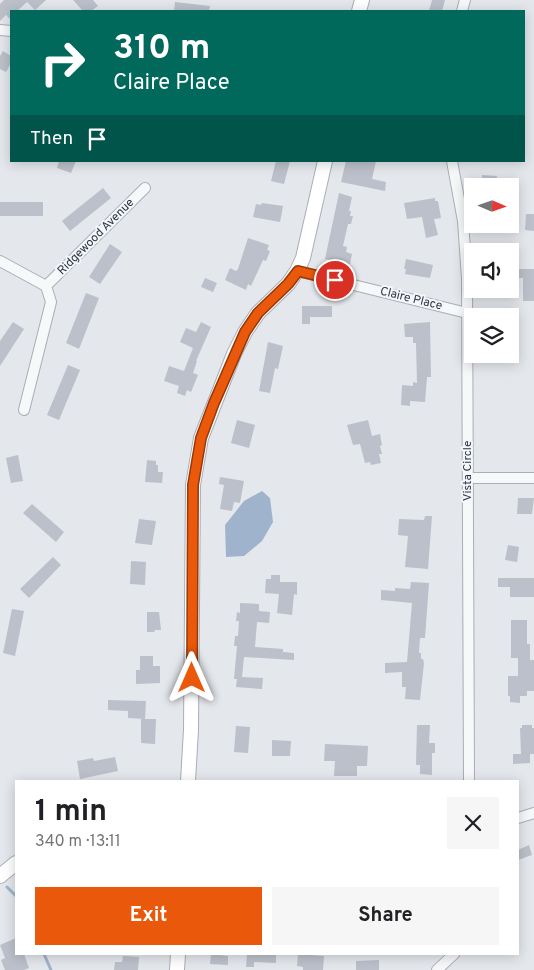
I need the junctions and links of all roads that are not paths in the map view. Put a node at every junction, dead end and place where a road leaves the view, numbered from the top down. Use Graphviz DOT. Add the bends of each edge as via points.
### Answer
graph roads {
  1 [pos="325,162"];
  2 [pos="452,162"];
  3 [pos="145,188"];
  4 [pos="0,261"];
  5 [pos="298,271"];
  6 [pos="46,286"];
  7 [pos="467,308"];
  8 [pos="464,312"];
  9 [pos="467,363"];
  10 [pos="24,410"];
  11 [pos="468,478"];
  12 [pos="534,478"];
  13 [pos="190,760"];
  14 [pos="188,780"];
  15 [pos="198,780"];
  16 [pos="469,780"];
  17 [pos="534,813"];
  18 [pos="519,818"];
  19 [pos="15,864"];
  20 [pos="0,876"];
  21 [pos="178,955"];
  22 [pos="453,955"];
  23 [pos="177,970"];
  24 [pos="436,970"];
  1 -- 5 [label="street"];
  2 -- 7 [label="street, Vista Circle" via="463,221"];
  3 -- 6 [label="street, Ridgewood Avenue"];
  4 -- 6 [label="street, Ridgewood Avenue"];
  5 -- 8 [label="street, Claire Place"];
  5 -- 13 [label="street" via="258,313 245,332 201,438 193,485"];
  6 -- 10 [label="street, Ridgewood Avenue" via="51,302"];
  9 -- 11 [label="street, Vista Circle"];
  11 -- 12 [label="street"];
  11 -- 16 [label="street, Vista Circle"];
  13 -- 14 [label="street"];
  13 -- 15 [label="street"];
  17 -- 18 [label="street"];
  19 -- 20 [label="street"];
  21 -- 23 [label="street"];
  22 -- 24 [label="street"];
}
